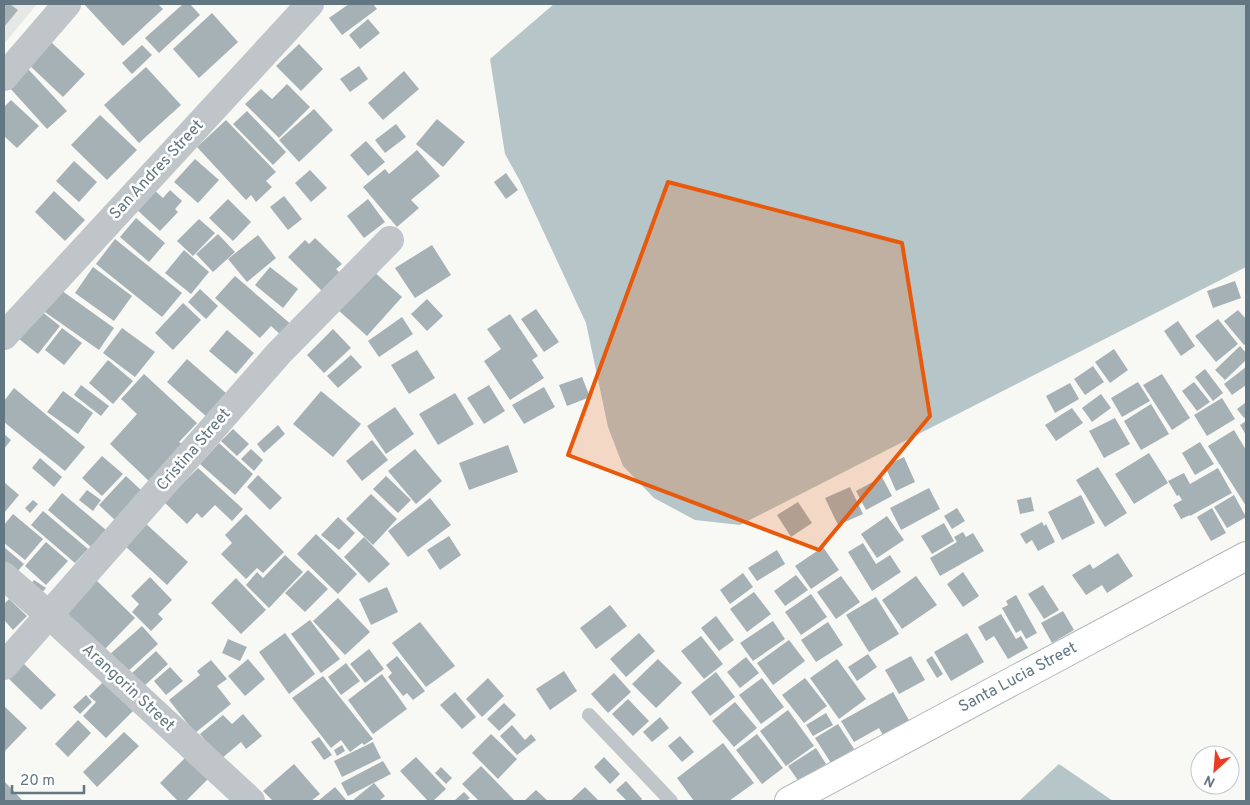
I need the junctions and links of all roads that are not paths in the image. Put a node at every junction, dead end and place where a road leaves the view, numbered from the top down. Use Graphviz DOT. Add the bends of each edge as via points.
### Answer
graph roads {
  1 [pos="67,4"];
  2 [pos="310,4"];
  3 [pos="4,78"];
  4 [pos="390,240"];
  5 [pos="4,336"];
  6 [pos="1246,556"];
  7 [pos="4,576"];
  8 [pos="49,615"];
  9 [pos="4,666"];
  10 [pos="589,715"];
  11 [pos="251,801"];
  12 [pos="671,801"];
  13 [pos="789,801"];
  1 -- 3 [label="street"];
  2 -- 5 [label="street, San Andres Street"];
  4 -- 8 [label="street, Cristina Street" via="279,353"];
  6 -- 13 [label="street, Santa Lucia Street"];
  7 -- 8 [label="street, Arangorin Street"];
  8 -- 9 [label="street, Cristina Street"];
  8 -- 11 [label="street, Arangorin Street"];
  10 -- 12 [label="lane"];
}
